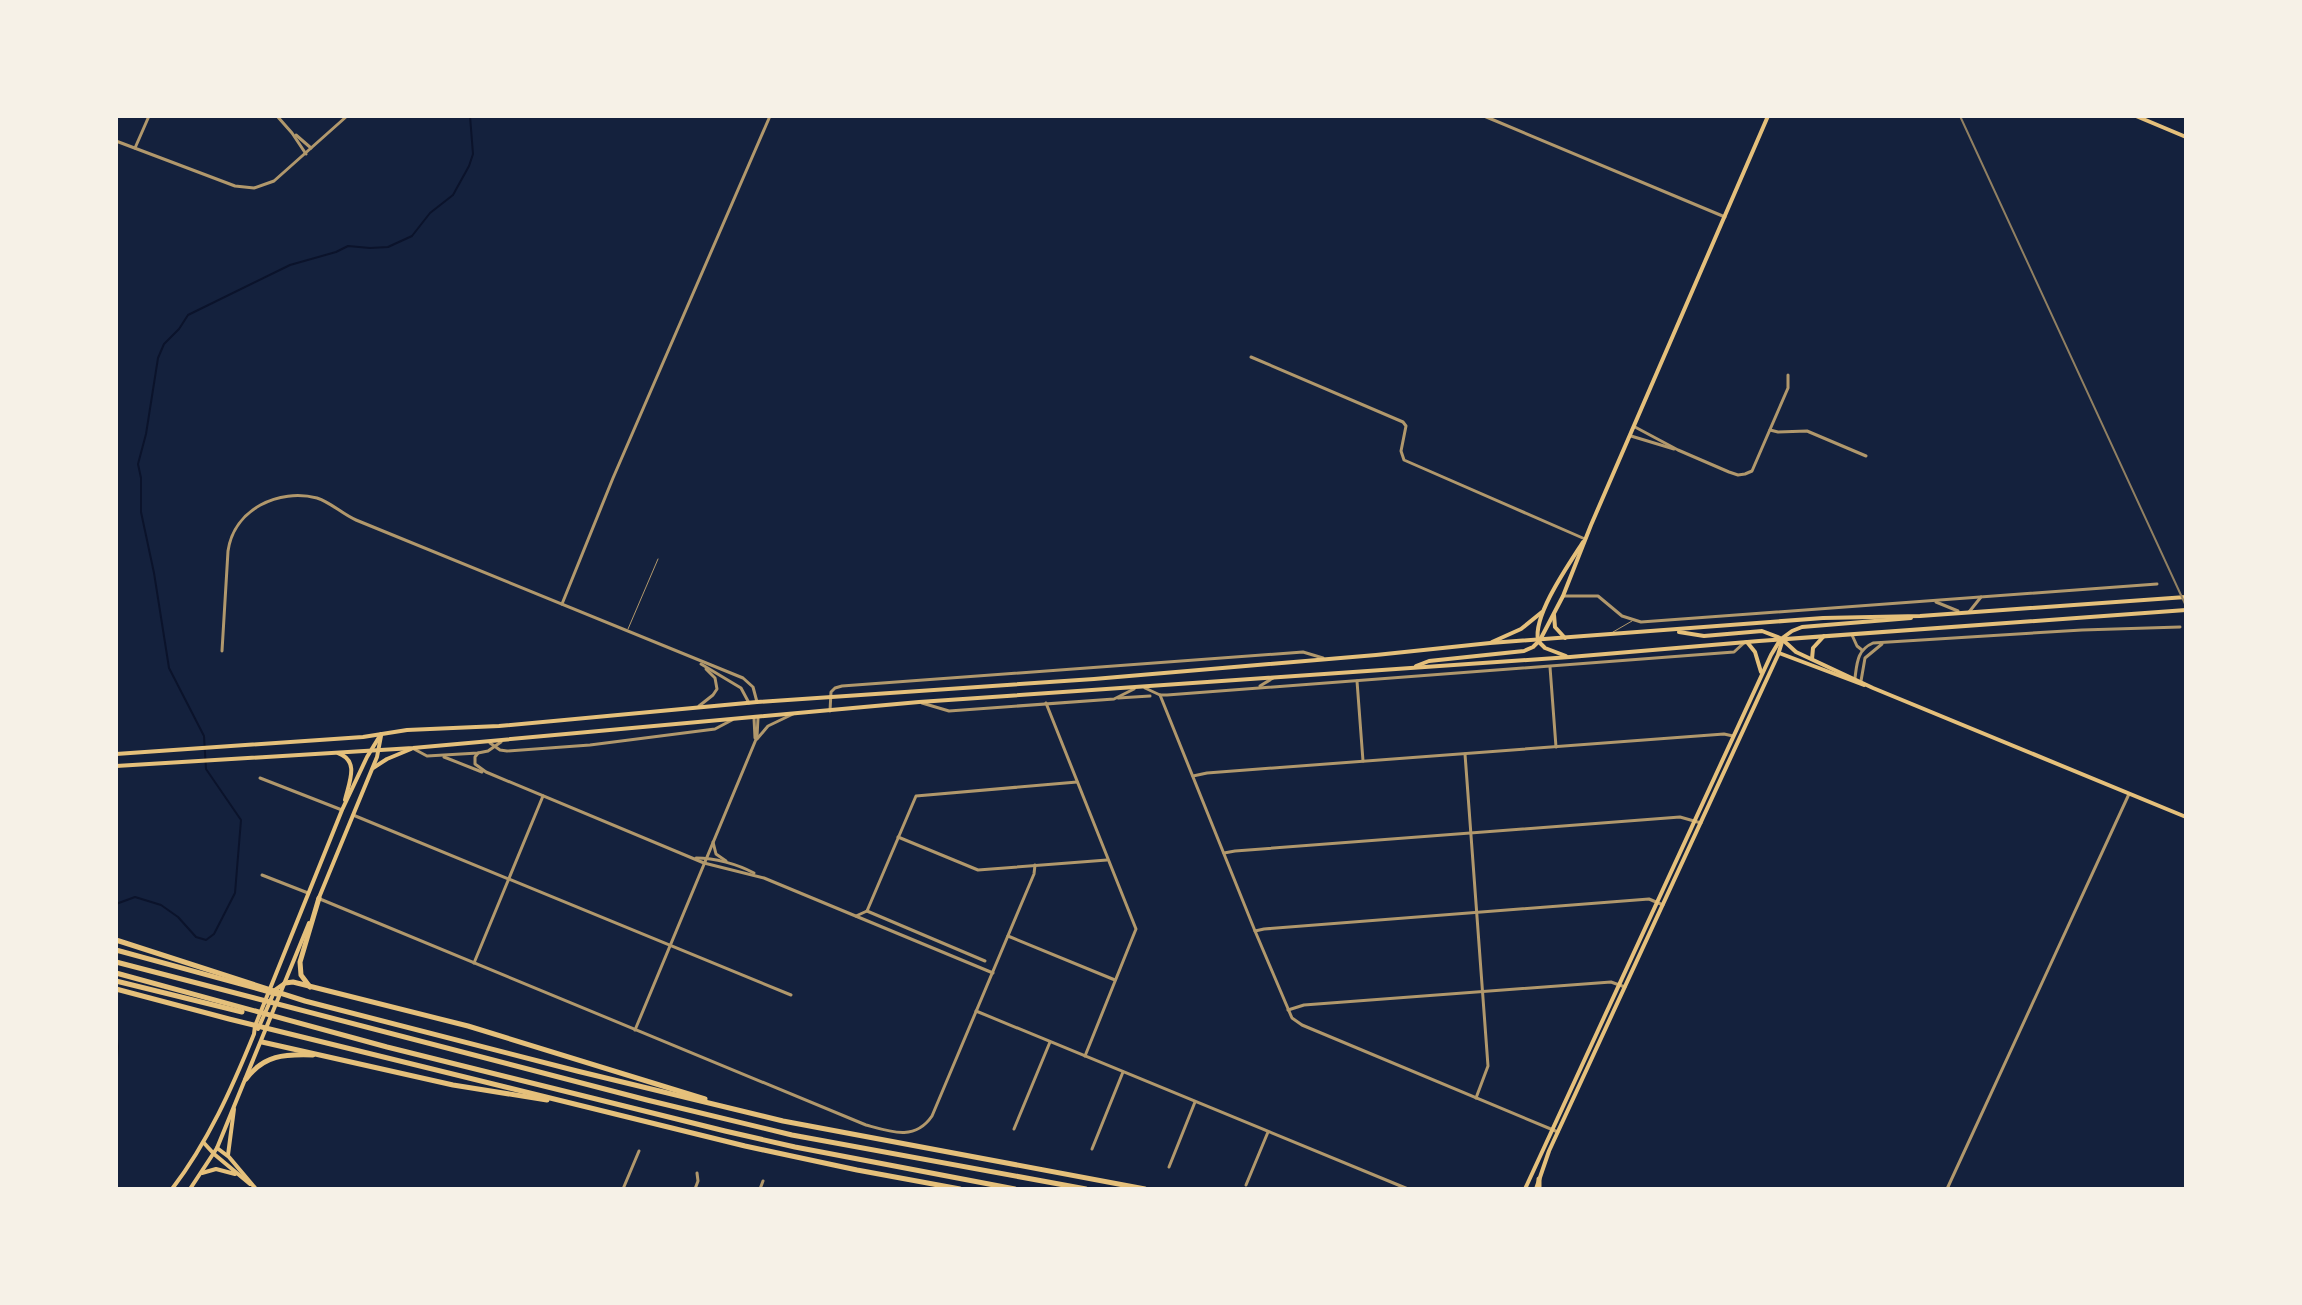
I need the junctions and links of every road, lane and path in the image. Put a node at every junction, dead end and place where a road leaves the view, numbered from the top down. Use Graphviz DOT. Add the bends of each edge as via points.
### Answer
graph roads {
  1 [pos="149,116"];
  2 [pos="277,116"];
  3 [pos="347,116"];
  4 [pos="770,116"];
  5 [pos="1484,116"];
  6 [pos="1768,116"];
  7 [pos="2136,116"];
  8 [pos="292,133"];
  9 [pos="2186,137"];
  10 [pos="116,141"];
  11 [pos="135,148"];
  12 [pos="312,149"];
  13 [pos="306,154"];
  14 [pos="1725,217"];
  15 [pos="1251,357"];
  16 [pos="1788,375"];
  17 [pos="1634,427"];
  18 [pos="1770,430"];
  19 [pos="1631,436"];
  20 [pos="1678,450"];
  21 [pos="1866,456"];
  22 [pos="1586,538"];
  23 [pos="658,559"];
  24 [pos="2157,584"];
  25 [pos="1554,592"];
  26 [pos="1563,596"];
  27 [pos="1981,597"];
  28 [pos="2186,597"];
  29 [pos="1932,600"];
  30 [pos="562,604"];
  31 [pos="1546,607"];
  32 [pos="2186,610"];
  33 [pos="1961,612"];
  34 [pos="1969,612"];
  35 [pos="1555,613"];
  36 [pos="1920,616"];
  37 [pos="1632,621"];
  38 [pos="2180,627"];
  39 [pos="627,631"];
  40 [pos="1672,631"];
  41 [pos="1852,635"];
  42 [pos="1608,636"];
  43 [pos="1824,636"];
  44 [pos="1565,638"];
  45 [pos="1781,639"];
  46 [pos="1539,640"];
  47 [pos="1746,642"];
  48 [pos="1490,643"];
  49 [pos="1882,644"];
  50 [pos="1862,650"];
  51 [pos="222,651"];
  52 [pos="1872,651"];
  53 [pos="1779,653"];
  54 [pos="1570,657"];
  55 [pos="693,659"];
  56 [pos="1327,659"];
  57 [pos="1812,659"];
  58 [pos="1823,666"];
  59 [pos="1550,667"];
  60 [pos="1411,668"];
  61 [pos="1761,675"];
  62 [pos="1273,678"];
  63 [pos="1768,678"];
  64 [pos="1357,681"];
  65 [pos="1857,681"];
  66 [pos="1140,686"];
  67 [pos="1257,688"];
  68 [pos="1160,695"];
  69 [pos="1150,696"];
  70 [pos="829,697"];
  71 [pos="1114,699"];
  72 [pos="757,702"];
  73 [pos="919,702"];
  74 [pos="749,703"];
  75 [pos="1046,703"];
  76 [pos="697,708"];
  77 [pos="830,711"];
  78 [pos="795,713"];
  79 [pos="756,716"];
  80 [pos="735,718"];
  81 [pos="381,734"];
  82 [pos="1733,736"];
  83 [pos="504,740"];
  84 [pos="487,742"];
  85 [pos="755,742"];
  86 [pos="494,746"];
  87 [pos="1556,747"];
  88 [pos="413,748"];
  89 [pos="371,750"];
  90 [pos="379,750"];
  91 [pos="338,753"];
  92 [pos="478,753"];
  93 [pos="116,754"];
  94 [pos="1465,754"];
  95 [pos="440,755"];
  96 [pos="1363,761"];
  97 [pos="116,766"];
  98 [pos="372,769"];
  99 [pos="497,776"];
  100 [pos="1193,776"];
  101 [pos="260,778"];
  102 [pos="1077,782"];
  103 [pos="2129,794"];
  104 [pos="543,796"];
  105 [pos="342,810"];
  106 [pos="353,815"];
  107 [pos="2186,817"];
  108 [pos="1694,820"];
  109 [pos="1701,823"];
  110 [pos="1471,833"];
  111 [pos="715,835"];
  112 [pos="898,837"];
  113 [pos="1224,853"];
  114 [pos="1108,859"];
  115 [pos="705,860"];
  116 [pos="735,865"];
  117 [pos="1035,865"];
  118 [pos="262,875"];
  119 [pos="764,878"];
  120 [pos="509,879"];
  121 [pos="308,893"];
  122 [pos="319,898"];
  123 [pos="1657,902"];
  124 [pos="1663,905"];
  125 [pos="867,911"];
  126 [pos="1477,913"];
  127 [pos="856,916"];
  128 [pos="871,922"];
  129 [pos="1255,931"];
  130 [pos="1008,936"];
  131 [pos="116,940"];
  132 [pos="669,945"];
  133 [pos="955,947"];
  134 [pos="116,950"];
  135 [pos="952,956"];
  136 [pos="985,961"];
  137 [pos="116,962"];
  138 [pos="474,963"];
  139 [pos="116,973"];
  140 [pos="993,973"];
  141 [pos="1115,980"];
  142 [pos="116,981"];
  143 [pos="132,982"];
  144 [pos="285,983"];
  145 [pos="1619,984"];
  146 [pos="311,987"];
  147 [pos="1625,987"];
  148 [pos="116,989"];
  149 [pos="272,989"];
  150 [pos="1483,992"];
  151 [pos="791,995"];
  152 [pos="305,1001"];
  153 [pos="1288,1010"];
  154 [pos="976,1011"];
  155 [pos="635,1030"];
  156 [pos="254,1034"];
  157 [pos="262,1042"];
  158 [pos="1050,1042"];
  159 [pos="1085,1056"];
  160 [pos="334,1057"];
  161 [pos="1123,1072"];
  162 [pos="246,1079"];
  163 [pos="1476,1098"];
  164 [pos="564,1102"];
  165 [pos="1195,1102"];
  166 [pos="234,1109"];
  167 [pos="783,1121"];
  168 [pos="1014,1129"];
  169 [pos="1552,1129"];
  170 [pos="1268,1132"];
  171 [pos="1558,1132"];
  172 [pos="204,1143"];
  173 [pos="217,1148"];
  174 [pos="1092,1149"];
  175 [pos="639,1151"];
  176 [pos="214,1154"];
  177 [pos="229,1157"];
  178 [pos="1169,1167"];
  179 [pos="202,1173"];
  180 [pos="697,1173"];
  181 [pos="238,1174"];
  182 [pos="1539,1179"];
  183 [pos="763,1181"];
  184 [pos="1246,1185"];
  185 [pos="255,1188"];
  186 [pos="172,1189"];
  187 [pos="190,1189"];
  188 [pos="623,1189"];
  189 [pos="695,1189"];
  190 [pos="760,1189"];
  191 [pos="960,1189"];
  192 [pos="1015,1189"];
  193 [pos="1086,1189"];
  194 [pos="1145,1189"];
  195 [pos="1408,1189"];
  196 [pos="1525,1189"];
  197 [pos="1537,1189"];
  198 [pos="1947,1189"];
  1 -- 11 [label="street"];
  2 -- 8 [label="street"];
  3 -- 12 [label="street"];
  4 -- 30 [label="street"];
  5 -- 14 [label="street"];
  6 -- 14 [label="main road"];
  7 -- 9 [label="main road"];
  8 -- 12 [label="street"];
  8 -- 13 [label="street"];
  10 -- 11 [label="street"];
  11 -- 13 [label="street" via="244,188 274,181"];
  12 -- 13 [label="street"];
  14 -- 17 [label="main road"];
  15 -- 22 [label="street" via="1403,422 1404,460"];
  16 -- 18 [label="street" via="1788,388"];
  17 -- 19 [label="main road"];
  17 -- 20 [label="street"];
  18 -- 20 [label="street" via="1752,471 1745,474"];
  18 -- 21 [label="street" via="1807,431"];
  19 -- 20 [label="street"];
  19 -- 22 [label="main road"];
  22 -- 25 [label="main road"];
  22 -- 26 [label="main road"];
  23 -- 39 [label="lane"];
  24 -- 27 [label="street"];
  25 -- 26 [label="main road"];
  25 -- 31 [label="main road"];
  26 -- 35 [label="main road"];
  26 -- 37 [label="street" via="1598,596"];
  27 -- 29 [label="street"];
  27 -- 34 [label="street"];
  28 -- 34 [label="main road"];
  29 -- 33 [label="street"];
  29 -- 37 [label="street"];
  30 -- 39 [label="street"];
  30 -- 51 [label="street" via="346,516 329,503 279,496 257,507 229,544"];
  31 -- 46 [label="main road" via="1537,629"];
  31 -- 48 [label="main road" via="1521,629"];
  32 -- 41 [label="main road"];
  33 -- 34 [label="main road"];
  33 -- 36 [label="main road"];
  35 -- 44 [label="main road" via="1555,627"];
  35 -- 46 [label="main road"];
  36 -- 40 [label="main road"];
  36 -- 45 [label="main road" via="1802,627"];
  37 -- 42 [label="lane"];
  38 -- 49 [label="street"];
  39 -- 55 [label="street"];
  40 -- 42 [label="main road"];
  40 -- 45 [label="main road" via="1702,636 1762,631"];
  41 -- 43 [label="main road"];
  41 -- 50 [label="street"];
  42 -- 44 [label="main road"];
  43 -- 45 [label="main road"];
  43 -- 57 [label="main road" via="1813,648"];
  44 -- 46 [label="main road"];
  45 -- 47 [label="main road"];
  45 -- 53 [label="main road"];
  45 -- 57 [label="main road"];
  45 -- 61 [label="main road"];
  46 -- 48 [label="main road"];
  46 -- 54 [label="main road" via="1545,648"];
  46 -- 60 [label="main road" via="1524,651 1429,661"];
  47 -- 54 [label="main road"];
  47 -- 59 [label="street" via="1734,652"];
  47 -- 61 [label="main road"];
  48 -- 56 [label="main road"];
  49 -- 50 [label="street"];
  49 -- 52 [label="street"];
  50 -- 52 [label="street"];
  50 -- 65 [label="street"];
  52 -- 65 [label="street"];
  53 -- 58 [label="main road"];
  53 -- 63 [label="main road"];
  54 -- 60 [label="main road"];
  55 -- 72 [label="street" via="748,681"];
  55 -- 74 [label="street" via="740,687"];
  55 -- 76 [label="street" via="717,686"];
  56 -- 70 [label="main road"];
  56 -- 70 [label="street" via="1303,652 842,686 832,689"];
  57 -- 58 [label="main road"];
  58 -- 65 [label="main road"];
  59 -- 64 [label="street"];
  59 -- 87 [label="street"];
  60 -- 62 [label="main road"];
  61 -- 63 [label="main road"];
  61 -- 82 [label="main road"];
  62 -- 66 [label="main road"];
  62 -- 67 [label="street"];
  63 -- 109 [label="main road"];
  64 -- 67 [label="street"];
  64 -- 96 [label="street"];
  65 -- 103 [label="main road"];
  66 -- 68 [label="street"];
  66 -- 71 [label="street"];
  66 -- 73 [label="main road"];
  67 -- 68 [label="street"];
  68 -- 100 [label="street"];
  69 -- 71 [label="street"];
  70 -- 72 [label="main road"];
  70 -- 77 [label="street"];
  71 -- 75 [label="street"];
  72 -- 74 [label="main road"];
  73 -- 75 [label="street" via="949,711"];
  73 -- 77 [label="main road"];
  74 -- 76 [label="main road"];
  75 -- 102 [label="street"];
  76 -- 81 [label="main road"];
  77 -- 78 [label="main road"];
  78 -- 79 [label="main road"];
  78 -- 85 [label="street" via="767,727"];
  79 -- 80 [label="main road"];
  79 -- 85 [label="street"];
  80 -- 83 [label="main road"];
  80 -- 86 [label="street" via="715,729 590,745 507,751"];
  81 -- 89 [label="main road"];
  81 -- 90 [label="main road"];
  81 -- 93 [label="main road"];
  82 -- 87 [label="street"];
  82 -- 108 [label="main road"];
  83 -- 84 [label="main road"];
  83 -- 86 [label="street"];
  84 -- 86 [label="street"];
  84 -- 88 [label="main road"];
  85 -- 111 [label="street"];
  86 -- 92 [label="street"];
  87 -- 94 [label="street"];
  88 -- 90 [label="main road"];
  88 -- 95 [label="street"];
  88 -- 98 [label="main road"];
  89 -- 90 [label="main road"];
  89 -- 91 [label="main road"];
  89 -- 105 [label="main road"];
  90 -- 98 [label="main road"];
  91 -- 97 [label="main road"];
  91 -- 105 [label="main road" via="352,767"];
  92 -- 95 [label="street"];
  92 -- 99 [label="street" via="477,766"];
  94 -- 96 [label="street"];
  94 -- 110 [label="street"];
  95 -- 99 [label="street"];
  96 -- 100 [label="street"];
  98 -- 106 [label="main road"];
  99 -- 104 [label="street"];
  100 -- 113 [label="street"];
  101 -- 105 [label="street"];
  102 -- 112 [label="street" via="916,796"];
  102 -- 114 [label="street"];
  103 -- 107 [label="main road"];
  103 -- 198 [label="street"];
  104 -- 115 [label="street"];
  104 -- 120 [label="street"];
  105 -- 106 [label="main road"];
  105 -- 121 [label="main road"];
  106 -- 120 [label="street"];
  106 -- 122 [label="main road"];
  108 -- 109 [label="street"];
  108 -- 110 [label="street"];
  108 -- 123 [label="main road"];
  109 -- 124 [label="main road"];
  110 -- 113 [label="street"];
  110 -- 126 [label="street"];
  111 -- 115 [label="street"];
  111 -- 116 [label="street" via="715,853"];
  112 -- 117 [label="street" via="978,870"];
  112 -- 125 [label="street"];
  113 -- 129 [label="street"];
  114 -- 117 [label="street"];
  114 -- 141 [label="street" via="1136,929"];
  115 -- 116 [label="street"];
  115 -- 119 [label="street"];
  115 -- 132 [label="street"];
  116 -- 119 [label="street"];
  117 -- 130 [label="street"];
  118 -- 121 [label="street"];
  119 -- 127 [label="street"];
  120 -- 132 [label="street"];
  120 -- 138 [label="street"];
  121 -- 122 [label="main road"];
  121 -- 149 [label="main road"];
  122 -- 138 [label="street"];
  122 -- 144 [label="main road"];
  122 -- 146 [label="highway" via="300,962 302,977"];
  123 -- 124 [label="street"];
  123 -- 126 [label="street"];
  123 -- 145 [label="main road"];
  124 -- 147 [label="main road"];
  125 -- 127 [label="street"];
  125 -- 128 [label="street"];
  125 -- 133 [label="street"];
  126 -- 129 [label="street"];
  126 -- 150 [label="street"];
  127 -- 128 [label="street"];
  128 -- 135 [label="street"];
  129 -- 153 [label="street"];
  130 -- 140 [label="street"];
  130 -- 141 [label="street"];
  131 -- 152 [label="highway"];
  132 -- 151 [label="street"];
  132 -- 155 [label="street"];
  133 -- 135 [label="street"];
  133 -- 136 [label="street"];
  134 -- 152 [label="highway"];
  135 -- 140 [label="street"];
  137 -- 193 [label="highway" via="792,1135"];
  138 -- 155 [label="street"];
  139 -- 143 [label="highway"];
  140 -- 154 [label="street"];
  141 -- 159 [label="street"];
  142 -- 143 [label="highway"];
  143 -- 192 [label="highway" via="725,1131"];
  144 -- 146 [label="highway"];
  144 -- 149 [label="main road"];
  144 -- 157 [label="main road"];
  145 -- 147 [label="street"];
  145 -- 150 [label="street"];
  145 -- 169 [label="main road"];
  146 -- 167 [label="highway" via="468,1026"];
  147 -- 171 [label="main road"];
  148 -- 164 [label="highway"];
  149 -- 156 [label="main road"];
  150 -- 153 [label="street"];
  150 -- 163 [label="street" via="1488,1066"];
  152 -- 167 [label="highway"];
  153 -- 163 [label="street" via="1302,1025"];
  154 -- 155 [label="street" via="932,1116 909,1133 866,1125"];
  154 -- 158 [label="street"];
  156 -- 157 [label="main road"];
  156 -- 172 [label="main road"];
  157 -- 160 [label="highway"];
  157 -- 162 [label="main road"];
  158 -- 159 [label="street"];
  158 -- 168 [label="street"];
  159 -- 161 [label="street"];
  160 -- 162 [label="highway" via="270,1058"];
  160 -- 164 [label="highway" via="453,1085"];
  161 -- 165 [label="street"];
  161 -- 174 [label="street"];
  162 -- 166 [label="main road"];
  163 -- 169 [label="street"];
  164 -- 191 [label="highway" via="800,1159"];
  165 -- 170 [label="street"];
  165 -- 178 [label="street"];
  166 -- 173 [label="main road"];
  166 -- 177 [label="main road"];
  167 -- 194 [label="highway"];
  169 -- 171 [label="street"];
  169 -- 196 [label="main road"];
  170 -- 184 [label="street"];
  170 -- 195 [label="street"];
  171 -- 182 [label="main road"];
  172 -- 173 [label="main road"];
  172 -- 176 [label="main road"];
  172 -- 186 [label="main road"];
  173 -- 176 [label="main road"];
  173 -- 177 [label="main road"];
  175 -- 188 [label="street"];
  176 -- 179 [label="main road"];
  176 -- 181 [label="main road"];
  177 -- 185 [label="main road"];
  179 -- 181 [label="main road" via="216,1169"];
  179 -- 187 [label="main road"];
  180 -- 189 [label="street"];
  181 -- 185 [label="main road"];
  182 -- 197 [label="highway"];
  183 -- 190 [label="street"];
}
